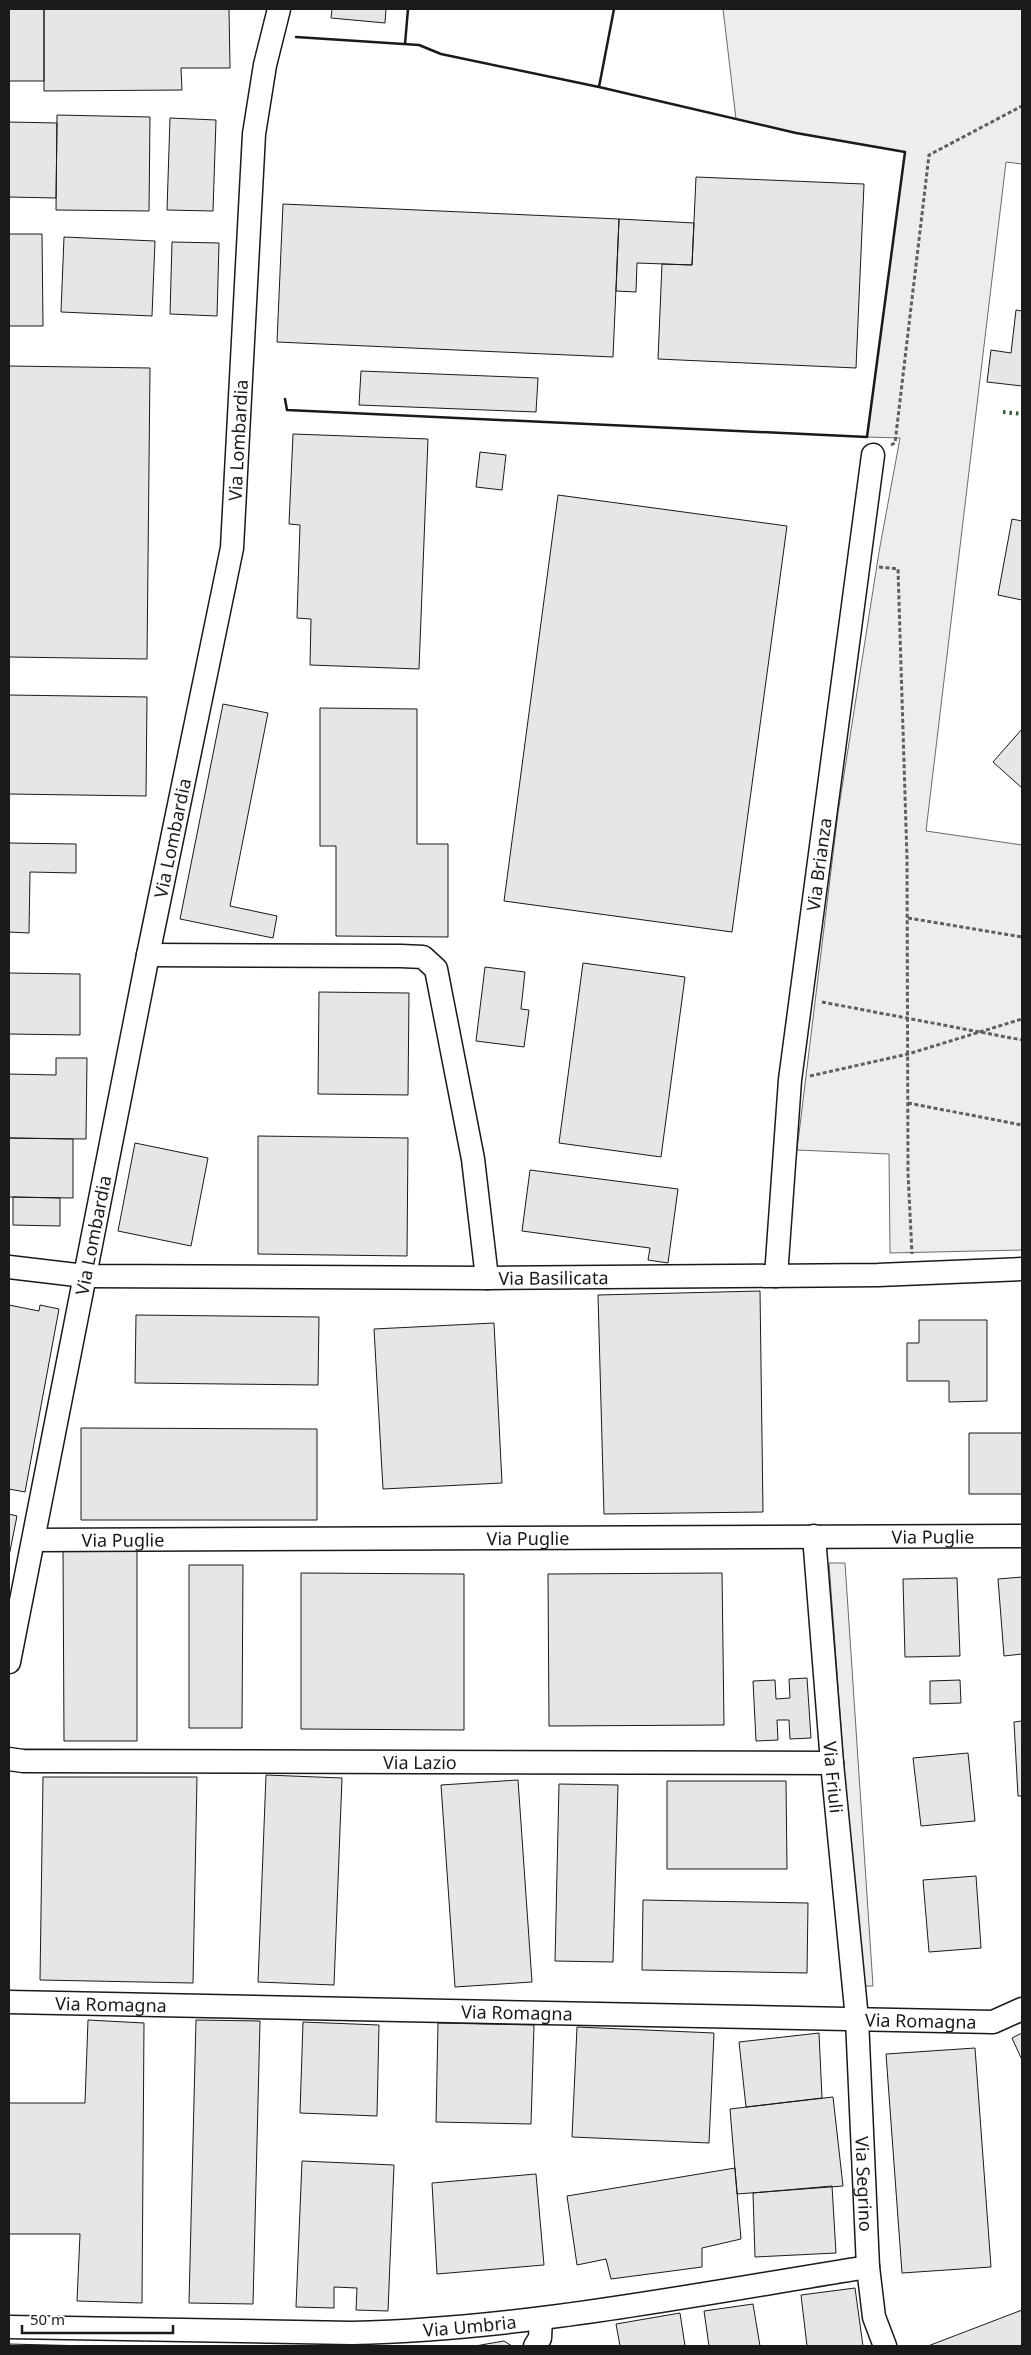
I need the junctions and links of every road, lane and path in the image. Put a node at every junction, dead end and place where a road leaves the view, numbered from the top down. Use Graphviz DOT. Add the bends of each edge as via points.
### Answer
graph roads {
  1 [pos="279,9"];
  2 [pos="1022,106"];
  3 [pos="873,455"];
  4 [pos="858,564"];
  5 [pos="908,918"];
  6 [pos="1022,937"];
  7 [pos="148,956"];
  8 [pos="801,998"];
  9 [pos="908,1018"];
  10 [pos="1022,1019"];
  11 [pos="981,1032"];
  12 [pos="1022,1040"];
  13 [pos="908,1054"];
  14 [pos="790,1080"];
  15 [pos="908,1103"];
  16 [pos="1022,1125"];
  17 [pos="9,1267"];
  18 [pos="1022,1269"];
  19 [pos="914,1274"];
  20 [pos="86,1276"];
  21 [pos="776,1276"];
  22 [pos="487,1278"];
  23 [pos="814,1536"];
  24 [pos="1022,1536"];
  25 [pos="34,1540"];
  26 [pos="9,1662"];
  27 [pos="9,1759"];
  28 [pos="832,1763"];
  29 [pos="9,2002"];
  30 [pos="1022,2009"];
  31 [pos="857,2019"];
  32 [pos="868,2267"];
  33 [pos="540,2319"];
  34 [pos="9,2326"];
  35 [pos="535,2346"];
  36 [pos="885,2346"];
  1 -- 7 [label="street, Via Lombardia" via="265,65 254,134 232,548"];
  2 -- 3 [label="path" via="929,155 895,443"];
  3 -- 4 [label="street, Via Brianza"];
  4 -- 5 [label="path" via="898,569"];
  4 -- 8 [label="street, Via Brianza"];
  5 -- 6 [label="path"];
  5 -- 9 [label="path"];
  7 -- 20 [label="street, Via Lombardia"];
  7 -- 22 [label="street" via="401,956 423,957 436,969 473,1159"];
  8 -- 9 [label="path"];
  8 -- 14 [label="street, Via Brianza"];
  9 -- 11 [label="path"];
  9 -- 13 [label="path"];
  10 -- 11 [label="path"];
  11 -- 12 [label="path"];
  11 -- 13 [label="path"];
  13 -- 14 [label="path"];
  13 -- 15 [label="path"];
  14 -- 21 [label="street, Via Brianza"];
  15 -- 16 [label="path"];
  15 -- 19 [label="path"];
  17 -- 20 [label="street, Via Basilicata"];
  18 -- 19 [label="street, Via Basilicata"];
  19 -- 21 [label="street, Via Basilicata"];
  20 -- 22 [label="street, Via Basilicata"];
  20 -- 25 [label="street, Via Lombardia"];
  21 -- 22 [label="street, Via Basilicata"];
  23 -- 24 [label="street, Via Puglie"];
  23 -- 25 [label="street, Via Puglie"];
  23 -- 28 [label="street, Via Friuli"];
  25 -- 26 [label="street, Via Lombardia"];
  27 -- 28 [label="street, Via Lazio"];
  28 -- 31 [label="street, Via Friuli"];
  29 -- 31 [label="street, Via Romagna"];
  30 -- 31 [label="street, Via Romagna" via="994,2022"];
  31 -- 32 [label="street, Via Segrino"];
  32 -- 33 [label="street, Via Umbria"];
  32 -- 36 [label="street, Via Segrino" via="874,2317"];
  33 -- 34 [label="street, Via Umbria" via="352,2334"];
  33 -- 35 [label="street" via="540,2338"];
}
